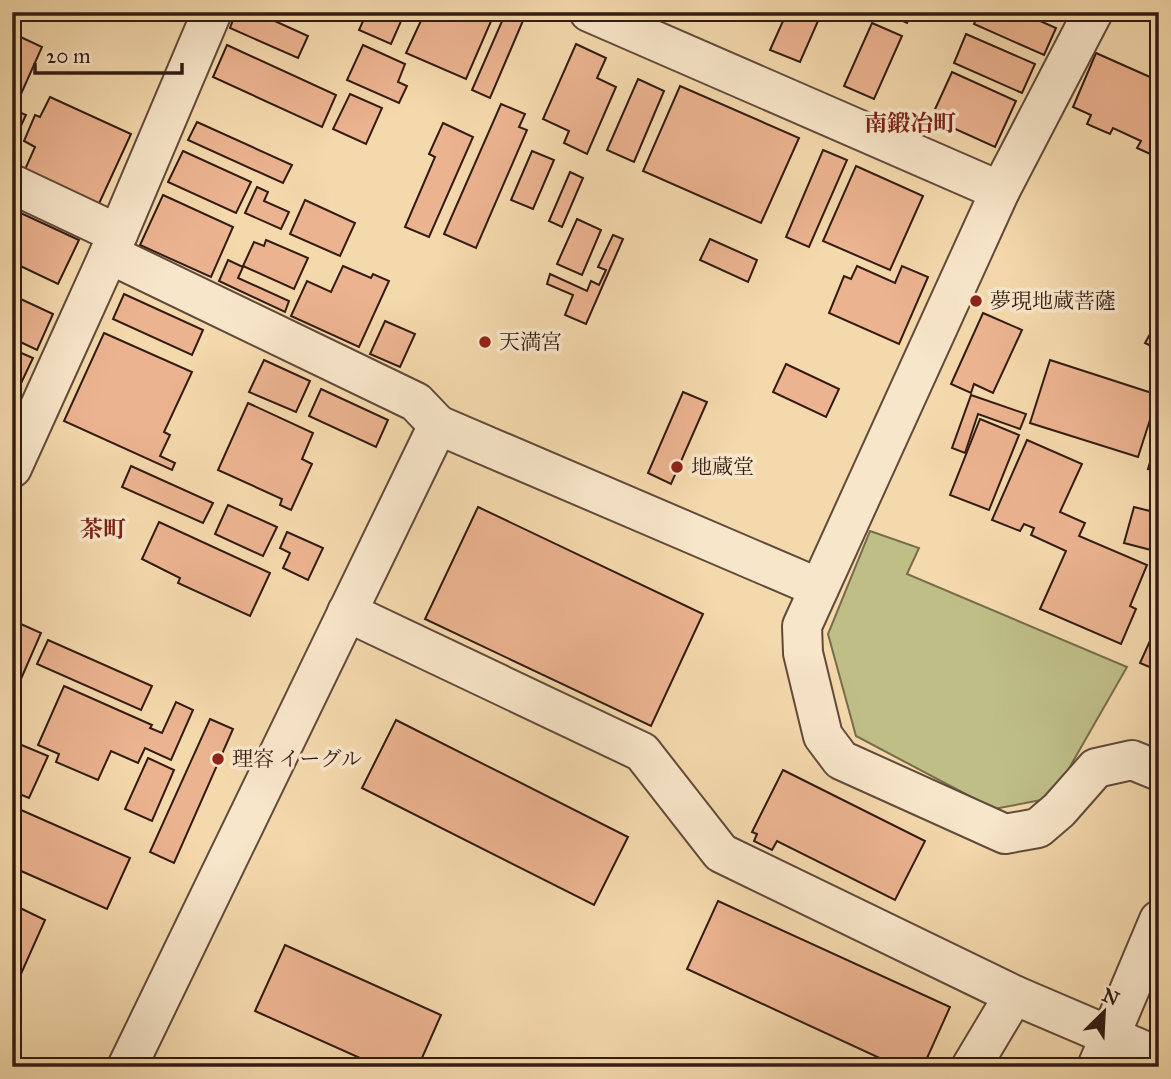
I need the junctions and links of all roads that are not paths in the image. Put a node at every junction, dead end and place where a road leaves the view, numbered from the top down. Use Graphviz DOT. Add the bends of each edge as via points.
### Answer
graph roads {
  1 [pos="212,12"];
  2 [pos="589,12"];
  3 [pos="1093,12"];
  4 [pos="12,184"];
  5 [pos="1000,191"];
  6 [pos="114,244"];
  7 [pos="438,425"];
  8 [pos="12,468"];
  9 [pos="819,588"];
  10 [pos="348,612"];
  11 [pos="1159,771"];
  12 [pos="1159,920"];
  13 [pos="1014,995"];
  14 [pos="1103,1052"];
  15 [pos="1159,1057"];
  16 [pos="127,1067"];
  17 [pos="971,1067"];
  1 -- 6 [label="street"];
  2 -- 5 [label="street"];
  3 -- 5 [label="street"];
  4 -- 6 [label="street"];
  5 -- 9 [label="street"];
  6 -- 7 [label="street" via="416,402"];
  6 -- 8 [label="street"];
  7 -- 9 [label="street"];
  7 -- 10 [label="street"];
  9 -- 11 [label="street" via="802,626 803,653 823,736 841,760 1005,834 1038,828 1097,768 1132,760"];
  10 -- 13 [label="street" via="642,752 721,853"];
  10 -- 16 [label="street"];
  12 -- 14 [label="street"];
  13 -- 14 [label="street"];
  13 -- 17 [label="street"];
  14 -- 15 [label="street"];
}
